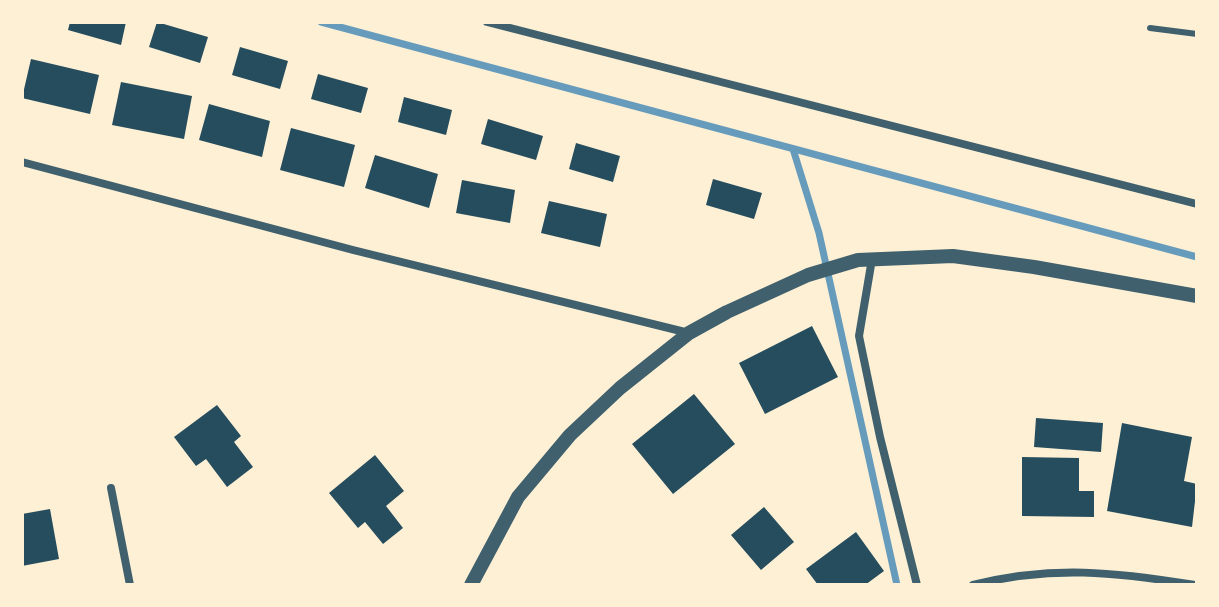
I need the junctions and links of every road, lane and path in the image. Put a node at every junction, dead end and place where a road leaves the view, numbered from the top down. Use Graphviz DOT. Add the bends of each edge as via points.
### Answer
graph roads {
  1 [pos="487,22"];
  2 [pos="1150,28"];
  3 [pos="1197,34"];
  4 [pos="22,162"];
  5 [pos="1197,204"];
  6 [pos="865,259"];
  7 [pos="1197,296"];
  8 [pos="689,333"];
  9 [pos="111,488"];
  10 [pos="130,585"];
  11 [pos="471,585"];
  12 [pos="917,585"];
  13 [pos="973,585"];
  14 [pos="1195,585"];
  1 -- 5 [label="street"];
  2 -- 3 [label="lane"];
  4 -- 8 [label="street"];
  6 -- 7 [label="street" via="953,256"];
  6 -- 8 [label="street" via="808,275"];
  6 -- 12 [label="street" via="859,336"];
  8 -- 11 [label="street" via="570,435 518,497"];
  9 -- 10 [label="street"];
  13 -- 14 [label="street" via="1013,575 1068,572"];
}
